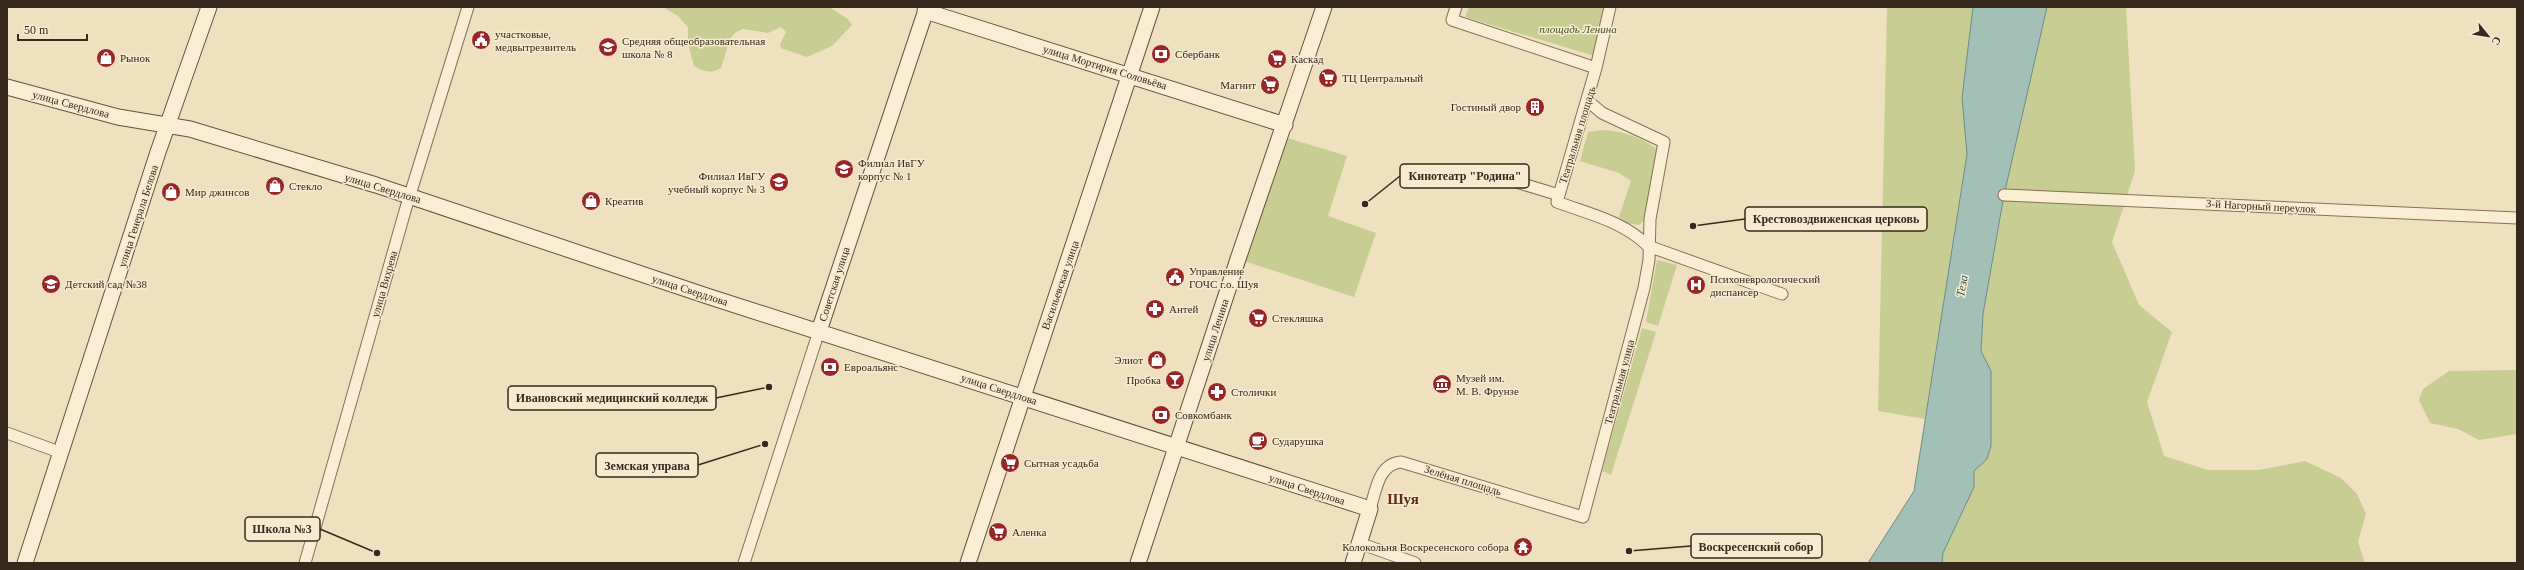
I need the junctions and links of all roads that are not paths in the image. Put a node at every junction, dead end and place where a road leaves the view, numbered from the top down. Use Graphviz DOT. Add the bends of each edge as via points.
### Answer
graph roads {
  1 [pos="209,7"];
  2 [pos="468,7"];
  3 [pos="1152,7"];
  4 [pos="1324,7"];
  5 [pos="1456,7"];
  6 [pos="1610,7"];
  7 [pos="926,9"];
  8 [pos="1596,68"];
  9 [pos="1131,75"];
  10 [pos="7,87"];
  11 [pos="1588,101"];
  12 [pos="1285,124"];
  13 [pos="168,125"];
  14 [pos="1503,178"];
  15 [pos="2004,195"];
  16 [pos="409,196"];
  17 [pos="1558,199"];
  18 [pos="2517,218"];
  19 [pos="1648,246"];
  20 [pos="1782,294"];
  21 [pos="819,331"];
  22 [pos="1022,397"];
  23 [pos="7,433"];
  24 [pos="1177,448"];
  25 [pos="62,454"];
  26 [pos="1370,509"];
  27 [pos="1583,517"];
  28 [pos="1359,543"];
  29 [pos="25,563"];
  30 [pos="305,563"];
  31 [pos="744,563"];
  32 [pos="968,563"];
  33 [pos="1138,563"];
  34 [pos="1352,563"];
  35 [pos="1414,563"];
  1 -- 13 [label="main road, улица Генерала Белова"];
  2 -- 16 [label="street, улица Вихрева"];
  3 -- 9 [label="main road, Васильевская улица"];
  4 -- 12 [label="main road, улица Ленина"];
  5 -- 8 [label="street" via="1452,20"];
  6 -- 8 [label="street"];
  7 -- 9 [label="main road, улица Мортирия Соловьёва"];
  7 -- 21 [label="main road, Советская улица"];
  8 -- 11 [label="street, Театральная площадь"];
  9 -- 12 [label="main road, улица Мортирия Соловьёва"];
  9 -- 22 [label="main road, Васильевская улица"];
  10 -- 13 [label="main road, улица Свердлова" via="118,117"];
  11 -- 17 [label="street, Театральная площадь"];
  11 -- 19 [label="street, Театральная улица" via="1602,113 1664,142 1650,219"];
  12 -- 24 [label="main road, улица Ленина"];
  13 -- 16 [label="main road, улица Свердлова" via="190,129"];
  13 -- 25 [label="main road, улица Генерала Белова"];
  14 -- 17 [label="street"];
  15 -- 18 [label="street, 3-й Нагорный переулок"];
  16 -- 21 [label="main road, улица Свердлова"];
  16 -- 30 [label="street, улица Вихрева"];
  17 -- 19 [label="street" via="1619,224 1634,232"];
  19 -- 20 [label="street"];
  19 -- 27 [label="street, Театральная улица" via="1649,260 1644,288"];
  21 -- 22 [label="main road, улица Свердлова"];
  21 -- 31 [label="street, Советская улица"];
  22 -- 24 [label="main road, улица Свердлова"];
  22 -- 32 [label="main road, Васильевская улица"];
  23 -- 25 [label="street"];
  24 -- 26 [label="main road, улица Свердлова"];
  24 -- 33 [label="main road, улица Ленина"];
  25 -- 29 [label="main road, улица Генерала Белова"];
  26 -- 27 [label="street, Зелёная площадь" via="1382,473 1392,463 1402,462"];
  26 -- 28 [label="main road"];
  28 -- 34 [label="main road"];
  28 -- 35 [label="street"];
}
